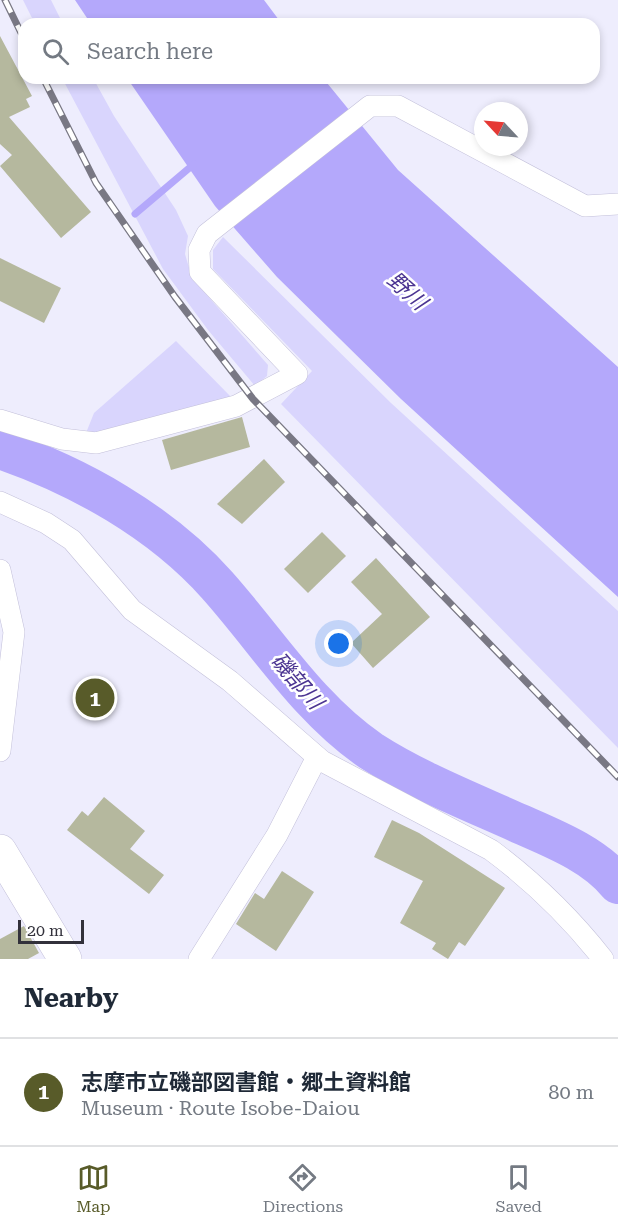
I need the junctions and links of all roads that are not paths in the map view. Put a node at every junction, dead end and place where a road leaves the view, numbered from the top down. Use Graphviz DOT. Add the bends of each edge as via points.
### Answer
graph roads {
  1 [pos="618,204"];
  2 [pos="0,420"];
  3 [pos="0,502"];
  4 [pos="0,570"];
  5 [pos="0,751"];
  6 [pos="317,757"];
  7 [pos="0,852"];
  8 [pos="65,959"];
  9 [pos="200,959"];
  10 [pos="603,959"];
  1 -- 2 [label="street" via="585,206 398,106 370,106 207,234 199,250 200,272 297,374 236,406 96,443 62,439"];
  3 -- 6 [label="street" via="72,540 132,610 230,681"];
  4 -- 5 [label="street" via="14,632"];
  6 -- 9 [label="street" via="277,835"];
  6 -- 10 [label="street" via="491,850 534,884"];
  7 -- 8 [label="main road"];
}
